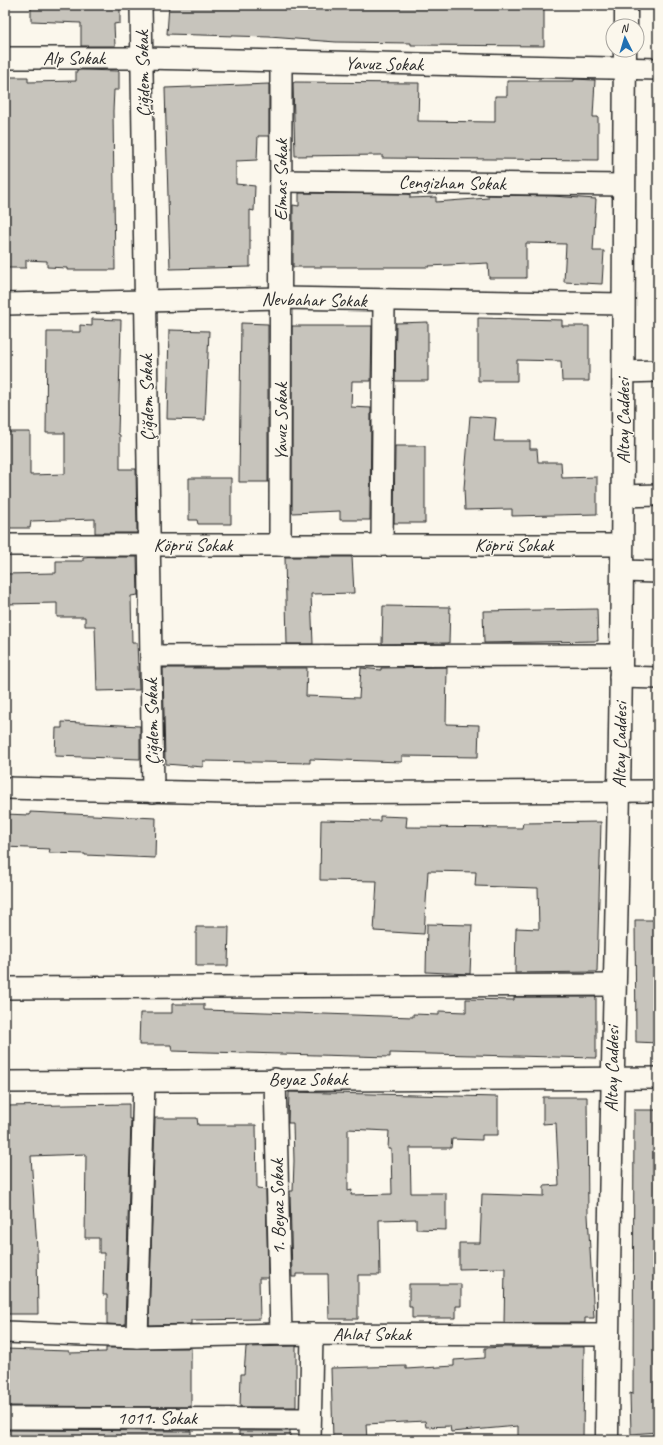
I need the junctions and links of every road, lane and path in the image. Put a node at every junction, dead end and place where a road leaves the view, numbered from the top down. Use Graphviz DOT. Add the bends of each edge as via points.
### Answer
graph roads {
  1 [pos="142,5"];
  2 [pos="626,5"];
  3 [pos="626,18"];
  4 [pos="5,58"];
  5 [pos="142,58"];
  6 [pos="625,59"];
  7 [pos="281,61"];
  8 [pos="658,69"];
  9 [pos="281,181"];
  10 [pos="623,186"];
  11 [pos="281,298"];
  12 [pos="146,300"];
  13 [pos="384,301"];
  14 [pos="5,304"];
  15 [pos="623,304"];
  16 [pos="658,371"];
  17 [pos="624,372"];
  18 [pos="658,495"];
  19 [pos="623,496"];
  20 [pos="5,545"];
  21 [pos="150,545"];
  22 [pos="280,545"];
  23 [pos="382,545"];
  24 [pos="622,545"];
  25 [pos="622,571"];
  26 [pos="658,572"];
  27 [pos="621,655"];
  28 [pos="151,656"];
  29 [pos="620,677"];
  30 [pos="658,678"];
  31 [pos="5,788"];
  32 [pos="619,791"];
  33 [pos="658,791"];
  34 [pos="153,792"];
  35 [pos="614,985"];
  36 [pos="5,988"];
  37 [pos="658,1078"];
  38 [pos="275,1079"];
  39 [pos="612,1079"];
  40 [pos="144,1081"];
  41 [pos="5,1082"];
  42 [pos="5,1332"];
  43 [pos="281,1334"];
  44 [pos="312,1334"];
  45 [pos="607,1335"];
  46 [pos="137,1337"];
  47 [pos="5,1418"];
  48 [pos="310,1419"];
  49 [pos="310,1440"];
  50 [pos="606,1440"];
  1 -- 5 [label="street, Çiğdem Sokak"];
  2 -- 3 [label="main road"];
  4 -- 5 [label="street, Alp Sokak"];
  5 -- 7 [label="street, Yavuz Sokak"];
  5 -- 12 [label="street, Çiğdem Sokak"];
  6 -- 7 [label="street, Yavuz Sokak"];
  6 -- 8 [label="street, Yavuz Sokak"];
  6 -- 10 [label="main road, Altay Caddesi"];
  7 -- 9 [label="street, Elmas Sokak"];
  9 -- 10 [label="street, Cengizhan Sokak"];
  9 -- 11 [label="street, Elmas Sokak"];
  10 -- 15 [label="main road, Altay Caddesi"];
  11 -- 12 [label="street, Nevbahar Sokak"];
  11 -- 13 [label="street, Nevbahar Sokak"];
  11 -- 22 [label="street, Yavuz Sokak"];
  12 -- 14 [label="street, Nevbahar Sokak"];
  12 -- 21 [label="street, Çiğdem Sokak"];
  13 -- 15 [label="street, Nevbahar Sokak"];
  13 -- 23 [label="street"];
  15 -- 17 [label="main road, Altay Caddesi"];
  16 -- 17 [label="street"];
  17 -- 19 [label="main road, Altay Caddesi"];
  18 -- 19 [label="street"];
  19 -- 24 [label="main road, Altay Caddesi"];
  20 -- 21 [label="street, Köprü Sokak"];
  21 -- 22 [label="street, Köprü Sokak"];
  21 -- 28 [label="street, Çiğdem Sokak"];
  22 -- 23 [label="street, Köprü Sokak"];
  23 -- 24 [label="street, Köprü Sokak"];
  24 -- 25 [label="main road, Altay Caddesi"];
  25 -- 26 [label="street"];
  25 -- 27 [label="main road, Altay Caddesi"];
  27 -- 28 [label="street"];
  27 -- 29 [label="main road, Altay Caddesi"];
  28 -- 34 [label="street, Çiğdem Sokak"];
  29 -- 30 [label="street"];
  29 -- 32 [label="main road, Altay Caddesi"];
  31 -- 34 [label="street"];
  32 -- 33 [label="street"];
  32 -- 34 [label="street"];
  32 -- 35 [label="main road, Altay Caddesi"];
  35 -- 36 [label="street"];
  35 -- 39 [label="main road, Altay Caddesi"];
  37 -- 39 [label="street, Beyaz Sokak"];
  38 -- 39 [label="street, Beyaz Sokak"];
  38 -- 40 [label="street, Beyaz Sokak"];
  38 -- 43 [label="street, 1. Beyaz Sokak"];
  39 -- 45 [label="main road, Altay Caddesi"];
  40 -- 41 [label="street, Beyaz Sokak"];
  40 -- 46 [label="street"];
  42 -- 46 [label="street, Ahlat Sokak"];
  43 -- 44 [label="street, Ahlat Sokak"];
  43 -- 46 [label="street, Ahlat Sokak"];
  44 -- 45 [label="street, Ahlat Sokak"];
  44 -- 48 [label="street"];
  45 -- 50 [label="main road, Altay Caddesi"];
  47 -- 48 [label="street, 1011. Sokak"];
  48 -- 49 [label="street"];
}
